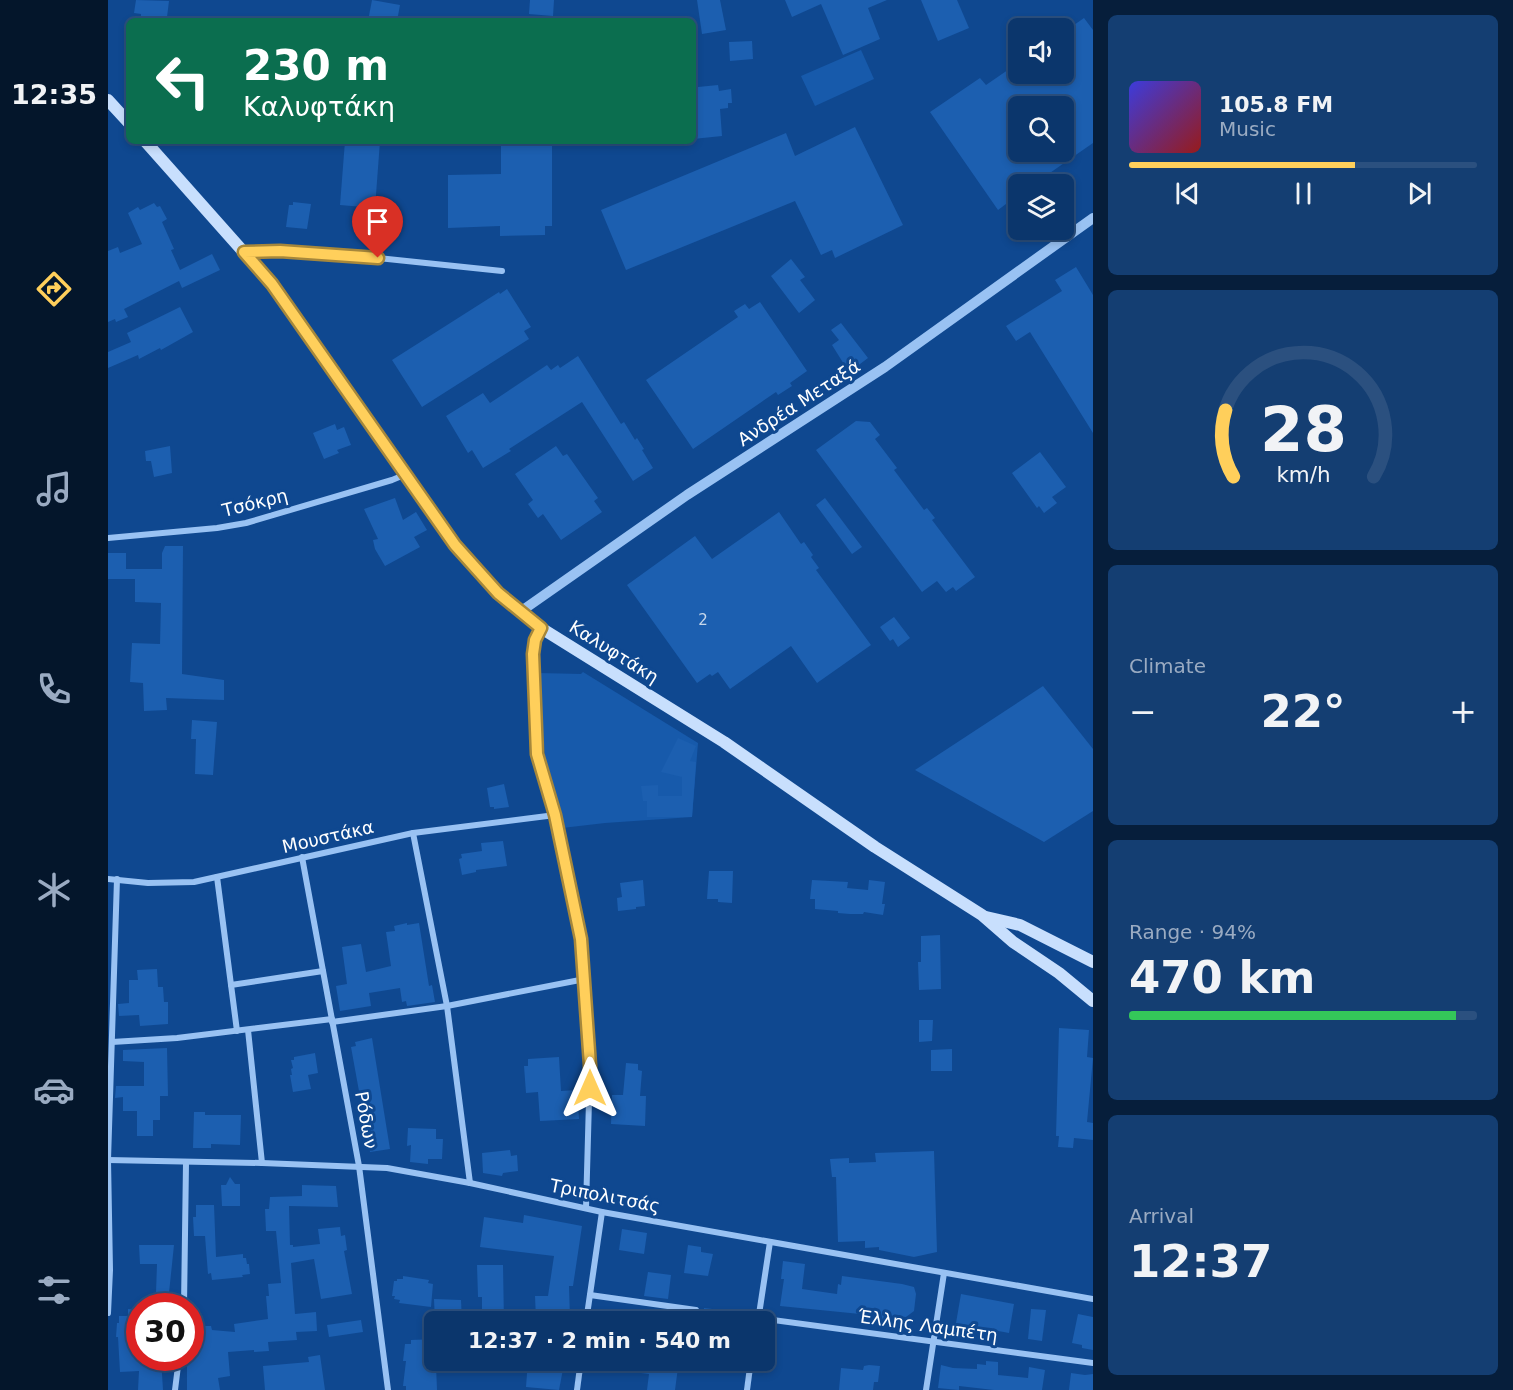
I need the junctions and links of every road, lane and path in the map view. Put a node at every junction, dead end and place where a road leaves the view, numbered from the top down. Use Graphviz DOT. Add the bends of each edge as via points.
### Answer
graph roads {
  1 [pos="108,100"];
  2 [pos="126,120"];
  3 [pos="148,144"];
  4 [pos="1093,218"];
  5 [pos="244,252"];
  6 [pos="502,271"];
  7 [pos="404,475"];
  8 [pos="108,538"];
  9 [pos="520,612"];
  10 [pos="541,628"];
  11 [pos="555,815"];
  12 [pos="413,833"];
  13 [pos="302,857"];
  14 [pos="217,878"];
  15 [pos="108,879"];
  16 [pos="117,879"];
  17 [pos="982,915"];
  18 [pos="1093,962"];
  19 [pos="323,971"];
  20 [pos="1059,973"];
  21 [pos="585,979"];
  22 [pos="231,985"];
  23 [pos="1093,994"];
  24 [pos="1093,1001"];
  25 [pos="447,1006"];
  26 [pos="332,1021"];
  27 [pos="248,1030"];
  28 [pos="237,1031"];
  29 [pos="112,1042"];
  30 [pos="108,1160"];
  31 [pos="186,1163"];
  32 [pos="262,1163"];
  33 [pos="359,1166"];
  34 [pos="470,1183"];
  35 [pos="586,1208"];
  36 [pos="602,1212"];
  37 [pos="770,1242"];
  38 [pos="944,1273"];
  39 [pos="184,1293"];
  40 [pos="590,1295"];
  41 [pos="1093,1299"];
  42 [pos="588,1311"];
  43 [pos="696,1311"];
  44 [pos="759,1311"];
  45 [pos="108,1313"];
  46 [pos="775,1321"];
  47 [pos="934,1342"];
  48 [pos="1093,1363"];
  49 [pos="177,1371"];
  50 [pos="580,1371"];
  51 [pos="750,1371"];
  52 [pos="175,1390"];
  53 [pos="388,1390"];
  54 [pos="577,1390"];
  55 [pos="747,1390"];
  56 [pos="926,1390"];
  1 -- 2 [label="main road"];
  3 -- 5 [label="main road, Καλυφτάκη"];
  4 -- 9 [label="street, Ανδρέα Μεταξά" via="885,367 687,495"];
  5 -- 6 [label="street" via="389,259"];
  5 -- 7 [label="main road, Καλυφτάκη" via="272,284"];
  7 -- 8 [label="street, Τσόκρη" via="246,523"];
  7 -- 9 [label="main road, Καλυφτάκη" via="475,569"];
  9 -- 10 [label="main road, Καλυφτάκη"];
  10 -- 11 [label="street" via="533,654 537,754"];
  10 -- 17 [label="main road, Καλυφτάκη" via="724,742 875,848"];
  11 -- 12 [label="street, Μουστάκα"];
  11 -- 21 [label="street" via="581,939"];
  12 -- 13 [label="street, Μουστάκα"];
  12 -- 25 [label="street"];
  13 -- 14 [label="street, Μουστάκα"];
  13 -- 19 [label="street, Ρόδων"];
  14 -- 16 [label="street, Μουστάκα" via="156,883"];
  14 -- 22 [label="street"];
  15 -- 16 [label="street, Μουστάκα"];
  16 -- 29 [label="street"];
  17 -- 18 [label="main road, Καλυφτάκη" via="1020,926"];
  17 -- 20 [label="main road, Καλυφτάκη" via="1012,942"];
  19 -- 22 [label="street"];
  19 -- 26 [label="street, Ρόδων"];
  20 -- 23 [label="main road"];
  20 -- 24 [label="main road, Καλυφτάκη"];
  21 -- 25 [label="street"];
  21 -- 35 [label="street" via="590,1065"];
  22 -- 28 [label="street"];
  25 -- 26 [label="street"];
  25 -- 34 [label="street"];
  26 -- 27 [label="street"];
  26 -- 33 [label="street, Ρόδων"];
  27 -- 28 [label="street"];
  27 -- 32 [label="street"];
  28 -- 29 [label="street"];
  29 -- 30 [label="street"];
  30 -- 31 [label="street, Τριπολιτσάς"];
  30 -- 45 [label="street"];
  31 -- 32 [label="street, Τριπολιτσάς"];
  31 -- 39 [label="street"];
  32 -- 33 [label="street, Τριπολιτσάς"];
  33 -- 34 [label="street, Τριπολιτσάς"];
  33 -- 53 [label="street, Ρόδων"];
  34 -- 35 [label="street, Τριπολιτσάς"];
  35 -- 36 [label="street, Τριπολιτσάς"];
  36 -- 37 [label="street, Τριπολιτσάς"];
  36 -- 40 [label="street"];
  37 -- 38 [label="street, Τριπολιτσάς"];
  37 -- 44 [label="street"];
  38 -- 41 [label="street, Τριπολιτσάς"];
  38 -- 47 [label="street"];
  40 -- 42 [label="street"];
  40 -- 43 [label="street"];
  46 -- 47 [label="street, Έλλης Λαμπέτη"];
  47 -- 48 [label="street, Έλλης Λαμπέτη"];
  47 -- 56 [label="street"];
  49 -- 52 [label="street"];
  50 -- 54 [label="street"];
  51 -- 55 [label="street"];
}
